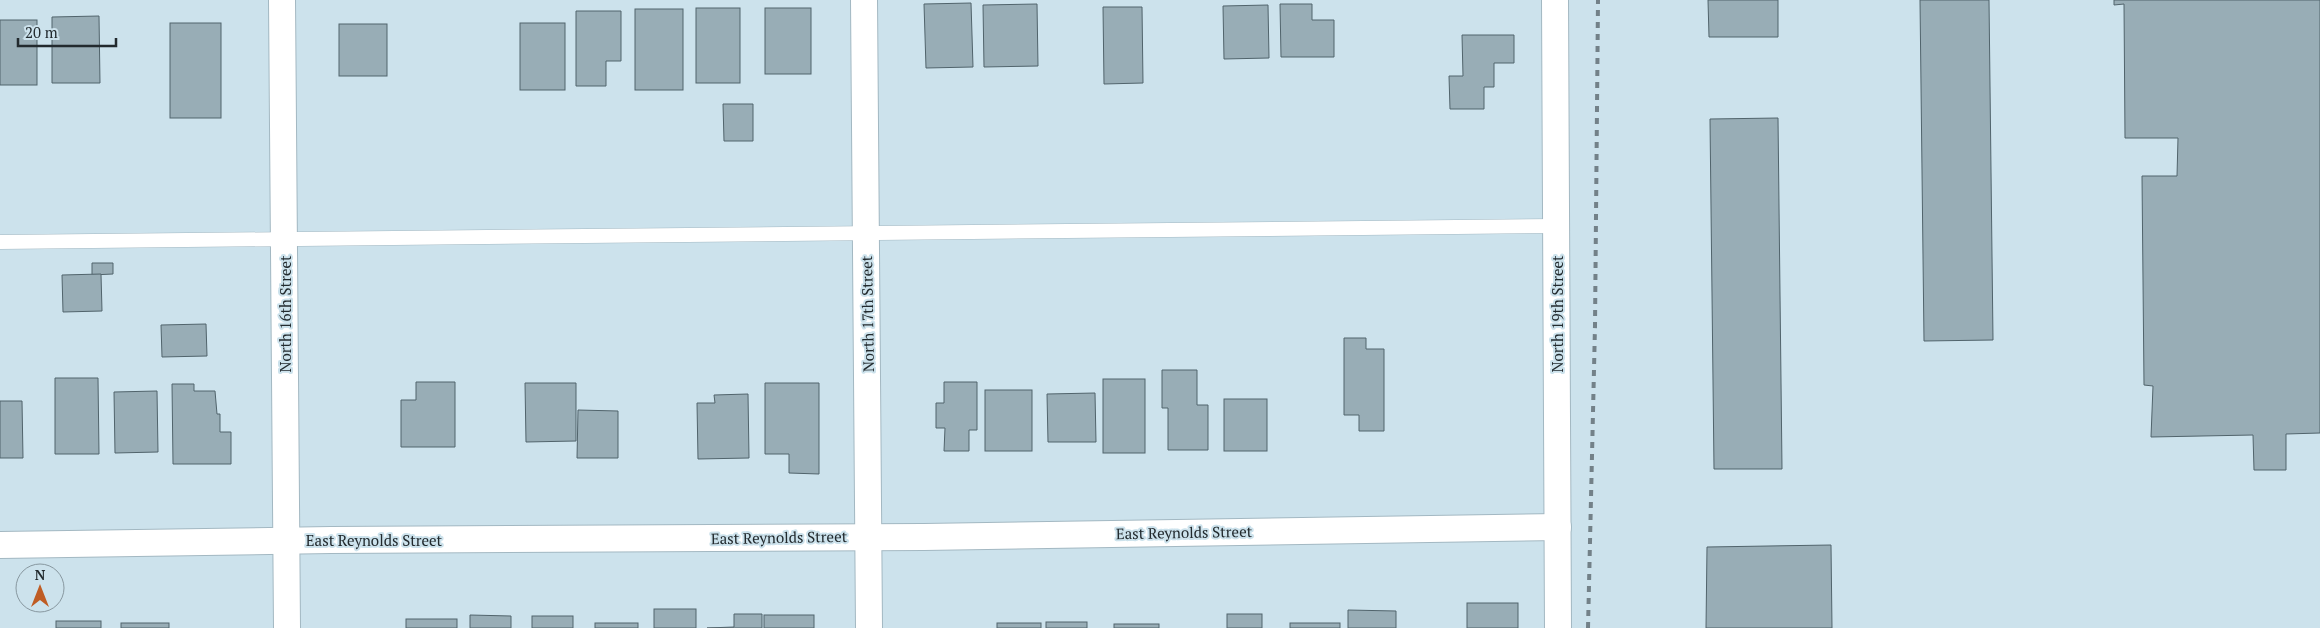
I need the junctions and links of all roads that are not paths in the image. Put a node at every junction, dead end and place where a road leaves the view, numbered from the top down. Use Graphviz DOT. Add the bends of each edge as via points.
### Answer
graph roads {
  1 [pos="282,0"];
  2 [pos="864,0"];
  3 [pos="1555,0"];
  4 [pos="1557,226"];
  5 [pos="866,233"];
  6 [pos="284,238"];
  7 [pos="0,242"];
  8 [pos="1558,528"];
  9 [pos="869,536"];
  10 [pos="286,540"];
  11 [pos="0,544"];
  12 [pos="287,628"];
  13 [pos="869,628"];
  14 [pos="1558,628"];
  1 -- 6 [label="street, North 16th Street"];
  2 -- 5 [label="street, North 17th Street"];
  3 -- 4 [label="street, North 19th Street"];
  4 -- 5 [label="lane"];
  4 -- 8 [label="street, North 19th Street"];
  5 -- 6 [label="lane"];
  5 -- 9 [label="street, North 17th Street"];
  6 -- 7 [label="lane"];
  6 -- 10 [label="street, North 16th Street"];
  8 -- 9 [label="street, East Reynolds Street"];
  8 -- 14 [label="street, North 19th Street"];
  9 -- 10 [label="street, East Reynolds Street"];
  9 -- 13 [label="street, North 17th Street"];
  10 -- 11 [label="street, East Reynolds Street"];
  10 -- 12 [label="street, North 16th Street"];
}
